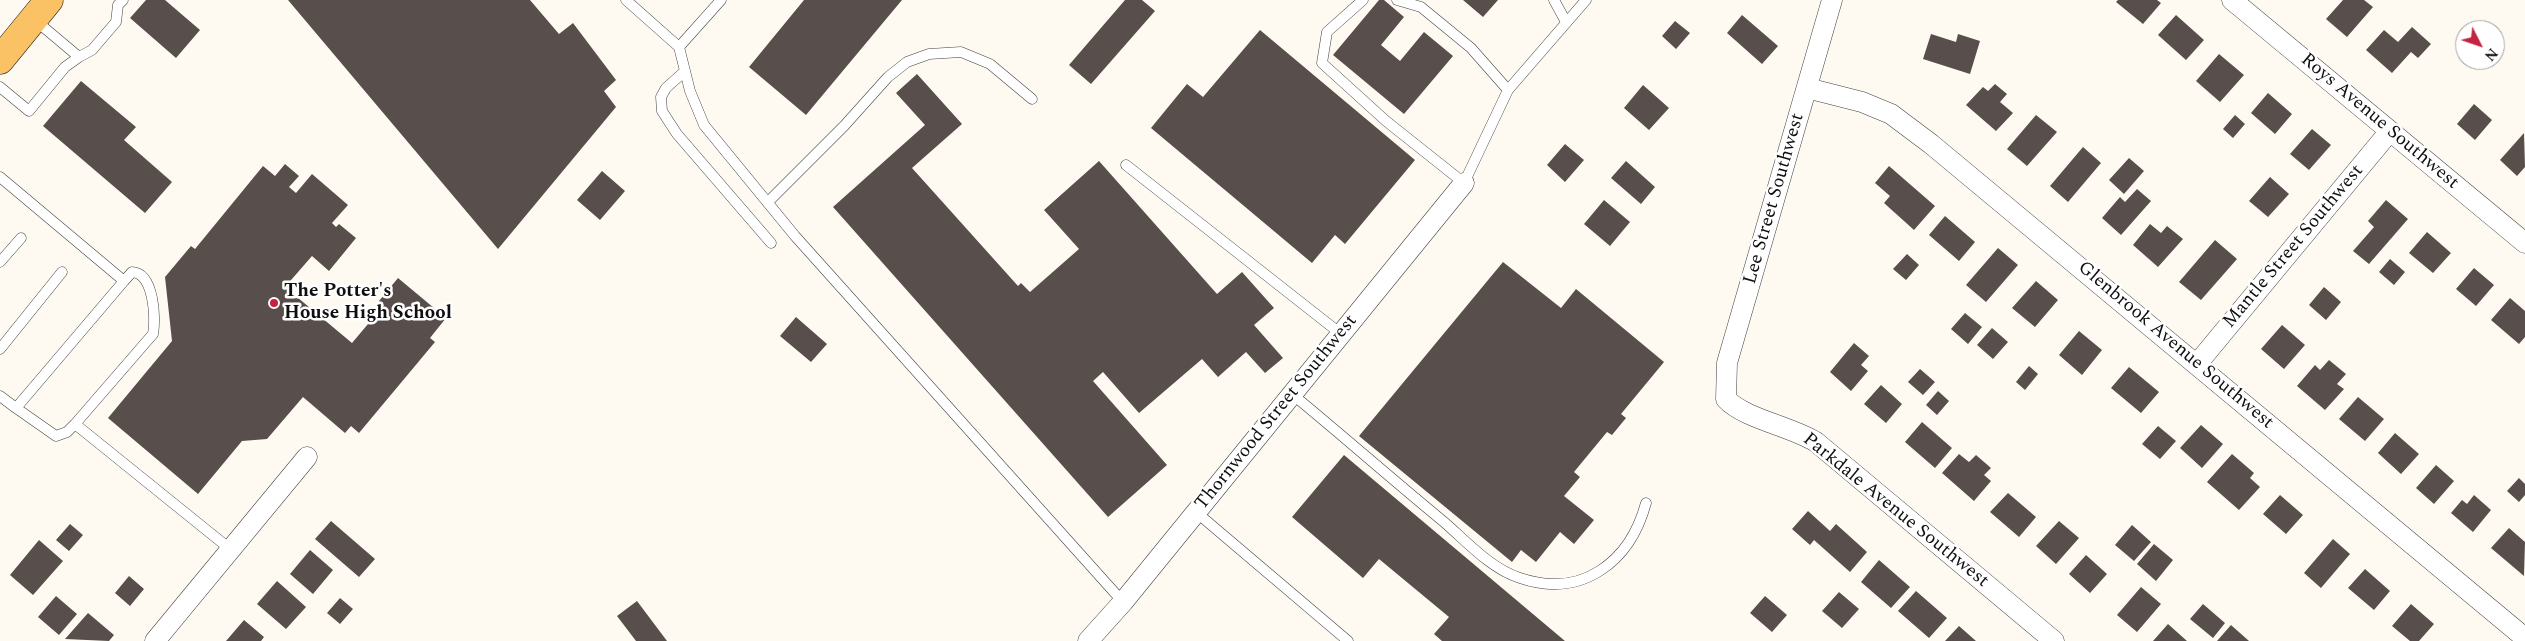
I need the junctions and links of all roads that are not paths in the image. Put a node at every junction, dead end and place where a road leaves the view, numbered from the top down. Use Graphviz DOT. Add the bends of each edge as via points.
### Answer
graph roads {
  1 [pos="123,0"];
  2 [pos="626,0"];
  3 [pos="720,0"];
  4 [pos="1363,0"];
  5 [pos="1397,0"];
  6 [pos="1554,0"];
  7 [pos="1586,0"];
  8 [pos="1832,0"];
  9 [pos="2232,0"];
  10 [pos="42,9"];
  11 [pos="1566,22"];
  12 [pos="679,47"];
  13 [pos="79,57"];
  14 [pos="0,59"];
  15 [pos="685,71"];
  16 [pos="0,87"];
  17 [pos="1807,88"];
  18 [pos="1508,90"];
  19 [pos="1032,99"];
  20 [pos="2390,131"];
  21 [pos="1126,165"];
  22 [pos="0,178"];
  23 [pos="1464,183"];
  24 [pos="768,202"];
  25 [pos="21,238"];
  26 [pos="771,243"];
  27 [pos="2525,243"];
  28 [pos="0,262"];
  29 [pos="62,272"];
  30 [pos="124,281"];
  31 [pos="1341,334"];
  32 [pos="0,349"];
  33 [pos="2198,364"];
  34 [pos="1292,394"];
  35 [pos="0,396"];
  36 [pos="1726,399"];
  37 [pos="16,408"];
  38 [pos="75,424"];
  39 [pos="306,457"];
  40 [pos="1646,503"];
  41 [pos="1196,512"];
  42 [pos="230,549"];
  43 [pos="1123,602"];
  44 [pos="2525,638"];
  45 [pos="155,641"];
  46 [pos="1088,641"];
  47 [pos="1348,641"];
  48 [pos="2054,641"];
  1 -- 13 [label="lane" via="118,5 116,22 92,50"];
  2 -- 12 [label="lane"];
  3 -- 12 [label="lane"];
  4 -- 23 [label="lane" via="1327,32 1322,63 1386,121"];
  5 -- 18 [label="lane" via="1421,7 1442,24 1471,48"];
  6 -- 11 [label="lane"];
  7 -- 11 [label="lane"];
  8 -- 17 [label="street, Lee Street Southwest"];
  9 -- 20 [label="street, Roys Avenue Southwest"];
  10 -- 13 [label="lane"];
  10 -- 14 [label="main road"];
  11 -- 18 [label="lane"];
  12 -- 15 [label="lane"];
  13 -- 16 [label="lane" via="65,67 29,111"];
  15 -- 24 [label="lane" via="704,125"];
  15 -- 26 [label="lane" via="666,88 661,97 662,112 677,134"];
  17 -- 33 [label="street, Glenbrook Avenue Southwest" via="1862,102 1891,114"];
  17 -- 36 [label="street, Lee Street Southwest" via="1727,363"];
  18 -- 23 [label="lane"];
  19 -- 24 [label="lane" via="990,64 962,52 929,54 906,62"];
  20 -- 27 [label="street, Roys Avenue Southwest"];
  20 -- 33 [label="street, Mantle Street Southwest"];
  21 -- 31 [label="lane"];
  22 -- 30 [label="lane"];
  23 -- 31 [label="street, Thornwood Street Southwest"];
  24 -- 43 [label="lane"];
  25 -- 28 [label="lane"];
  29 -- 32 [label="lane"];
  30 -- 37 [label="lane"];
  30 -- 38 [label="lane" via="132,272 144,278 152,298 153,334"];
  31 -- 34 [label="street, Thornwood Street Southwest"];
  33 -- 44 [label="street, Glenbrook Avenue Southwest"];
  34 -- 40 [label="lane" via="1466,541 1504,571 1520,578 1546,584 1586,580 1624,552 1641,522"];
  34 -- 41 [label="street, Thornwood Street Southwest"];
  35 -- 37 [label="lane"];
  36 -- 48 [label="street, Parkdale Avenue Southwest" via="1734,407 1816,442"];
  37 -- 38 [label="lane" via="56,436"];
  38 -- 42 [label="lane"];
  39 -- 42 [label="street"];
  41 -- 43 [label="street, Thornwood Street Southwest"];
  41 -- 47 [label="lane"];
  42 -- 45 [label="street"];
  43 -- 46 [label="street, Thornwood Street Southwest"];
}
